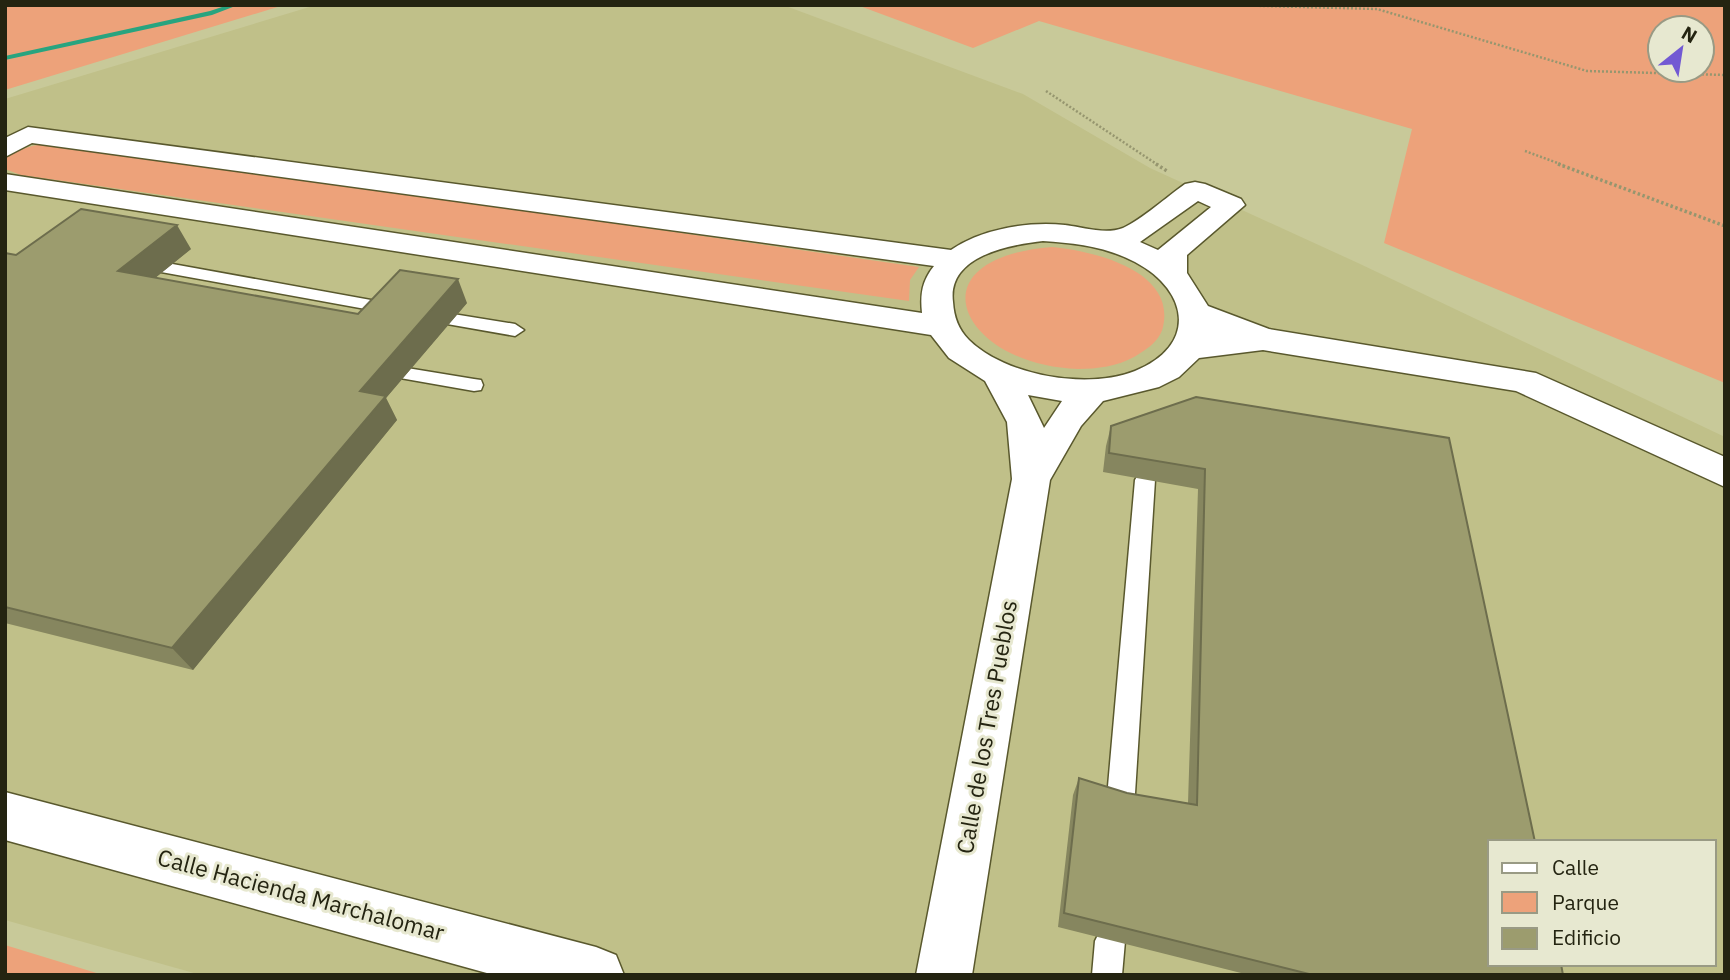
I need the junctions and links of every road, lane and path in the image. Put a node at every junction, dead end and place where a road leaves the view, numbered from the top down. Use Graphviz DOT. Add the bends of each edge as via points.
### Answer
graph roads {
  1 [pos="1227,5"];
  2 [pos="1725,75"];
  3 [pos="1046,91"];
  4 [pos="5,149"];
  5 [pos="1525,151"];
  6 [pos="1171,174"];
  7 [pos="5,182"];
  8 [pos="1725,226"];
  9 [pos="1103,240"];
  10 [pos="956,260"];
  11 [pos="167,268"];
  12 [pos="1172,276"];
  13 [pos="395,309"];
  14 [pos="1194,312"];
  15 [pos="453,320"];
  16 [pos="941,326"];
  17 [pos="515,330"];
  18 [pos="1263,339"];
  19 [pos="1188,348"];
  20 [pos="407,374"];
  21 [pos="999,375"];
  22 [pos="474,385"];
  23 [pos="1091,392"];
  24 [pos="1725,473"];
  25 [pos="1031,479"];
  26 [pos="1145,480"];
  27 [pos="1120,809"];
  28 [pos="5,816"];
  29 [pos="1110,941"];
  30 [pos="596,975"];
  31 [pos="944,975"];
  32 [pos="1107,975"];
  1 -- 2 [label="path" via="1377,9 1587,71"];
  3 -- 6 [label="path"];
  4 -- 10 [label="street" via="28,135"];
  5 -- 8 [label="path"];
  7 -- 16 [label="street"];
  9 -- 10 [label="street" via="1042,232 1013,235 987,242"];
  9 -- 12 [label="street" via="1153,261"];
  9 -- 12 [label="street" via="1132,235 1195,190 1231,205 1172,252"];
  10 -- 16 [label="street" via="937,286 935,305"];
  11 -- 13 [label="lane"];
  12 -- 14 [label="street"];
  14 -- 18 [label="street"];
  14 -- 19 [label="street"];
  15 -- 17 [label="lane"];
  16 -- 21 [label="street" via="963,352"];
  18 -- 19 [label="street"];
  18 -- 24 [label="street" via="1524,381"];
  19 -- 23 [label="street" via="1167,369 1133,385"];
  20 -- 22 [label="lane"];
  21 -- 23 [label="street" via="1044,388"];
  21 -- 25 [label="street, Calle de los Tres Pueblos" via="1025,422"];
  23 -- 25 [label="street, Calle de los Tres Pueblos" via="1068,418"];
  25 -- 31 [label="street, Calle de los Tres Pueblos"];
  26 -- 27 [label="lane"];
  28 -- 30 [label="street, Calle Hacienda Marchalomar"];
  29 -- 32 [label="lane"];
}
